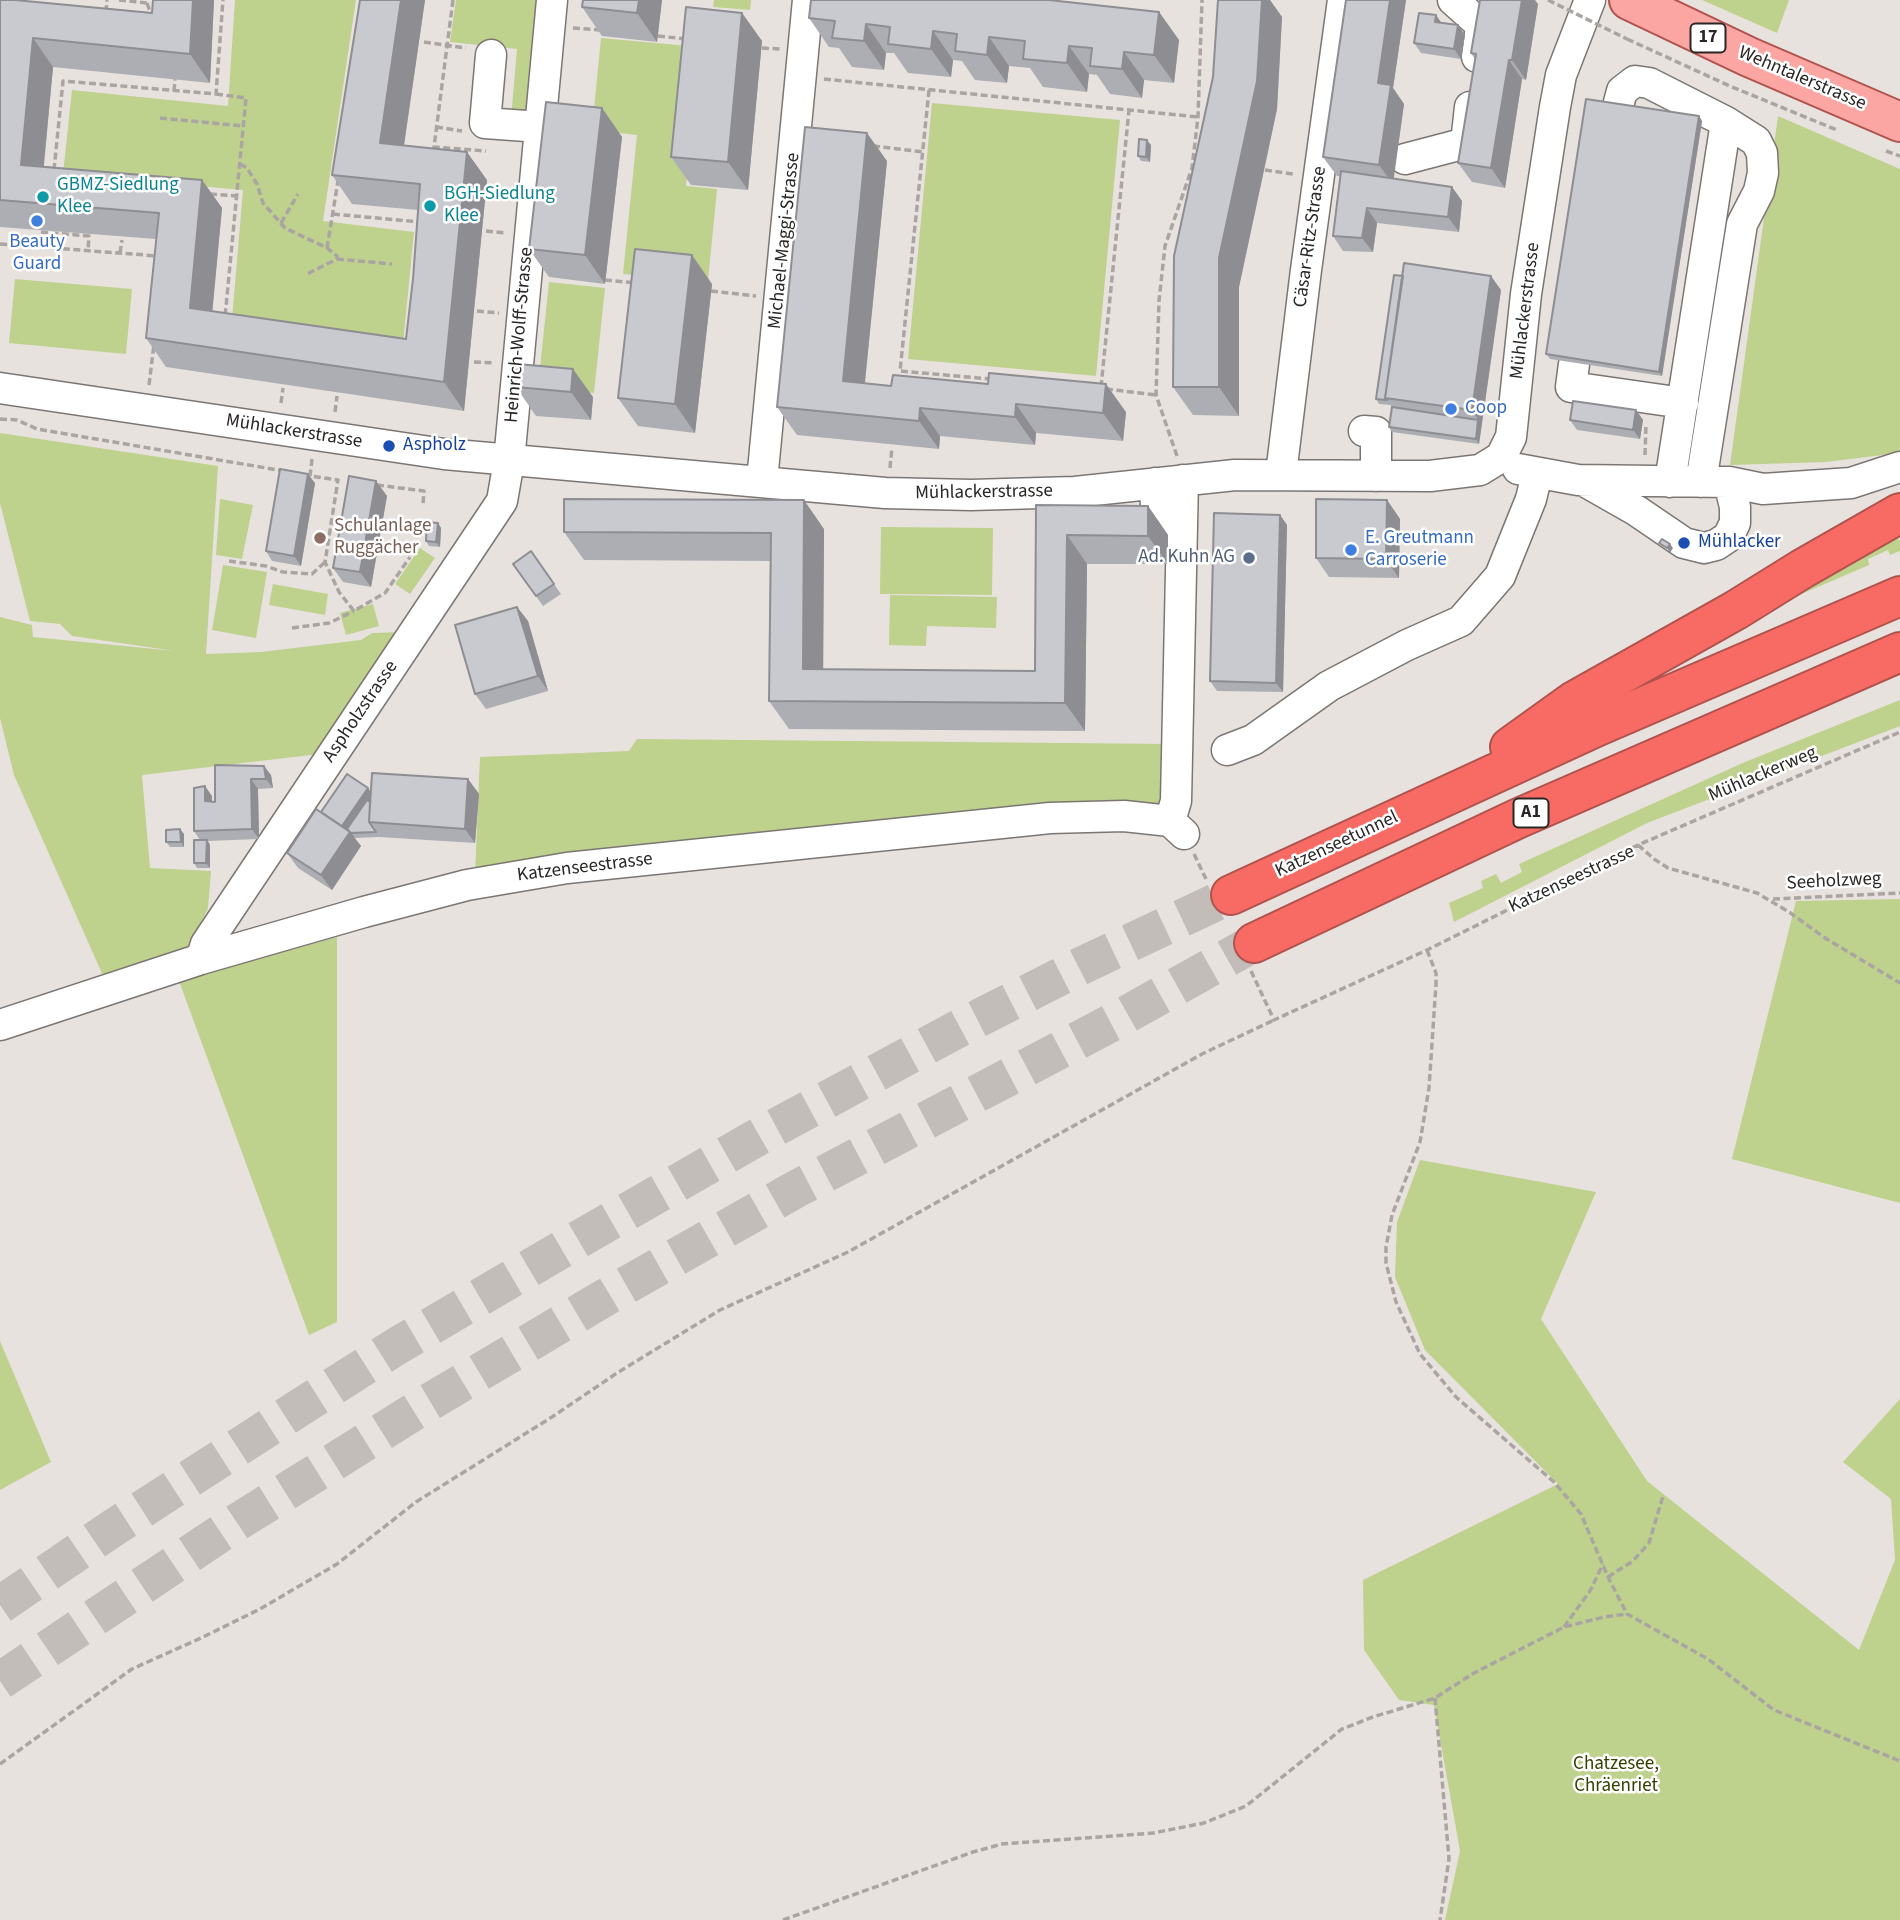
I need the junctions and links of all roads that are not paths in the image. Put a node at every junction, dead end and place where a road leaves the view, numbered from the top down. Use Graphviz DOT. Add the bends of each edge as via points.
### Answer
graph roads {
  1 [pos="552,0"];
  2 [pos="808,0"];
  3 [pos="1343,0"];
  4 [pos="1453,0"];
  5 [pos="1590,0"];
  6 [pos="1629,0"];
  7 [pos="480,52"];
  8 [pos="1618,106"];
  9 [pos="1726,122"];
  10 [pos="540,127"];
  11 [pos="1888,134"];
  12 [pos="1405,159"];
  13 [pos="1573,375"];
  14 [pos="0,388"];
  15 [pos="1683,403"];
  16 [pos="1364,431"];
  17 [pos="1501,457"];
  18 [pos="509,460"];
  19 [pos="1900,467"];
  20 [pos="1281,474"];
  21 [pos="1538,474"];
  22 [pos="1173,475"];
  23 [pos="1376,476"];
  24 [pos="1583,480"];
  25 [pos="762,481"];
  26 [pos="1659,481"];
  27 [pos="1715,482"];
  28 [pos="1900,513"];
  29 [pos="1157,531"];
  30 [pos="1900,596"];
  31 [pos="1900,652"];
  32 [pos="1900,675"];
  33 [pos="1812,689"];
  34 [pos="1227,750"];
  35 [pos="1443,795"];
  36 [pos="1231,895"];
  37 [pos="1254,943"];
  38 [pos="201,959"];
  39 [pos="0,1025"];
  1 -- 10 [label="street, Heinrich-Wolff-Strasse"];
  2 -- 25 [label="street, Michael-Maggi-Strasse"];
  3 -- 20 [label="street, Cäsar-Ritz-Strasse" via="1317,271"];
  4 -- 12 [label="street" via="1481,25 1466,143"];
  5 -- 17 [label="street, Mühlackerstrasse" via="1561,75 1526,294 1511,437"];
  6 -- 11 [label="main road, Wehntalerstrasse / 17" via="1749,57"];
  7 -- 10 [label="street" via="485,123"];
  8 -- 9 [label="street" via="1622,91 1635,81 1649,83"];
  9 -- 15 [label="street"];
  9 -- 27 [label="street" via="1756,141 1763,173 1742,224"];
  10 -- 18 [label="street, Heinrich-Wolff-Strasse"];
  13 -- 15 [label="street" via="1649,398"];
  14 -- 18 [label="street, Mühlackerstrasse"];
  15 -- 26 [label="street"];
  16 -- 23 [label="street" via="1376,432"];
  17 -- 21 [label="street" via="1516,468"];
  17 -- 23 [label="street, Mühlackerstrasse" via="1480,470 1462,474"];
  18 -- 25 [label="street, Mühlackerstrasse"];
  18 -- 38 [label="street, Aspholzstrasse" via="502,501 206,944"];
  19 -- 27 [label="street" via="1851,483 1816,487 1763,489"];
  20 -- 22 [label="street, Mühlackerstrasse"];
  20 -- 23 [label="street, Mühlackerstrasse"];
  21 -- 24 [label="street"];
  21 -- 34 [label="street" via="1500,576 1461,621 1329,686 1254,740"];
  22 -- 25 [label="street, Mühlackerstrasse" via="1075,492 971,495 885,493"];
  22 -- 29 [label="street"];
  22 -- 38 [label="street, Katzenseestrasse" via="1177,827 1124,817 1050,818 567,868 467,885"];
  24 -- 26 [label="street"];
  24 -- 27 [label="street" via="1684,543 1704,548 1728,537 1735,523 1735,506"];
  26 -- 27 [label="street"];
  28 -- 35 [label="highway" via="1574,701"];
  30 -- 35 [label="highway"];
  31 -- 33 [label="highway, A1"];
  32 -- 33 [label="highway"];
  33 -- 37 [label="highway, A1" via="1519,818"];
  35 -- 36 [label="highway, Katzenseetunnel"];
  38 -- 39 [label="street, Katzenseestrasse"];
}
